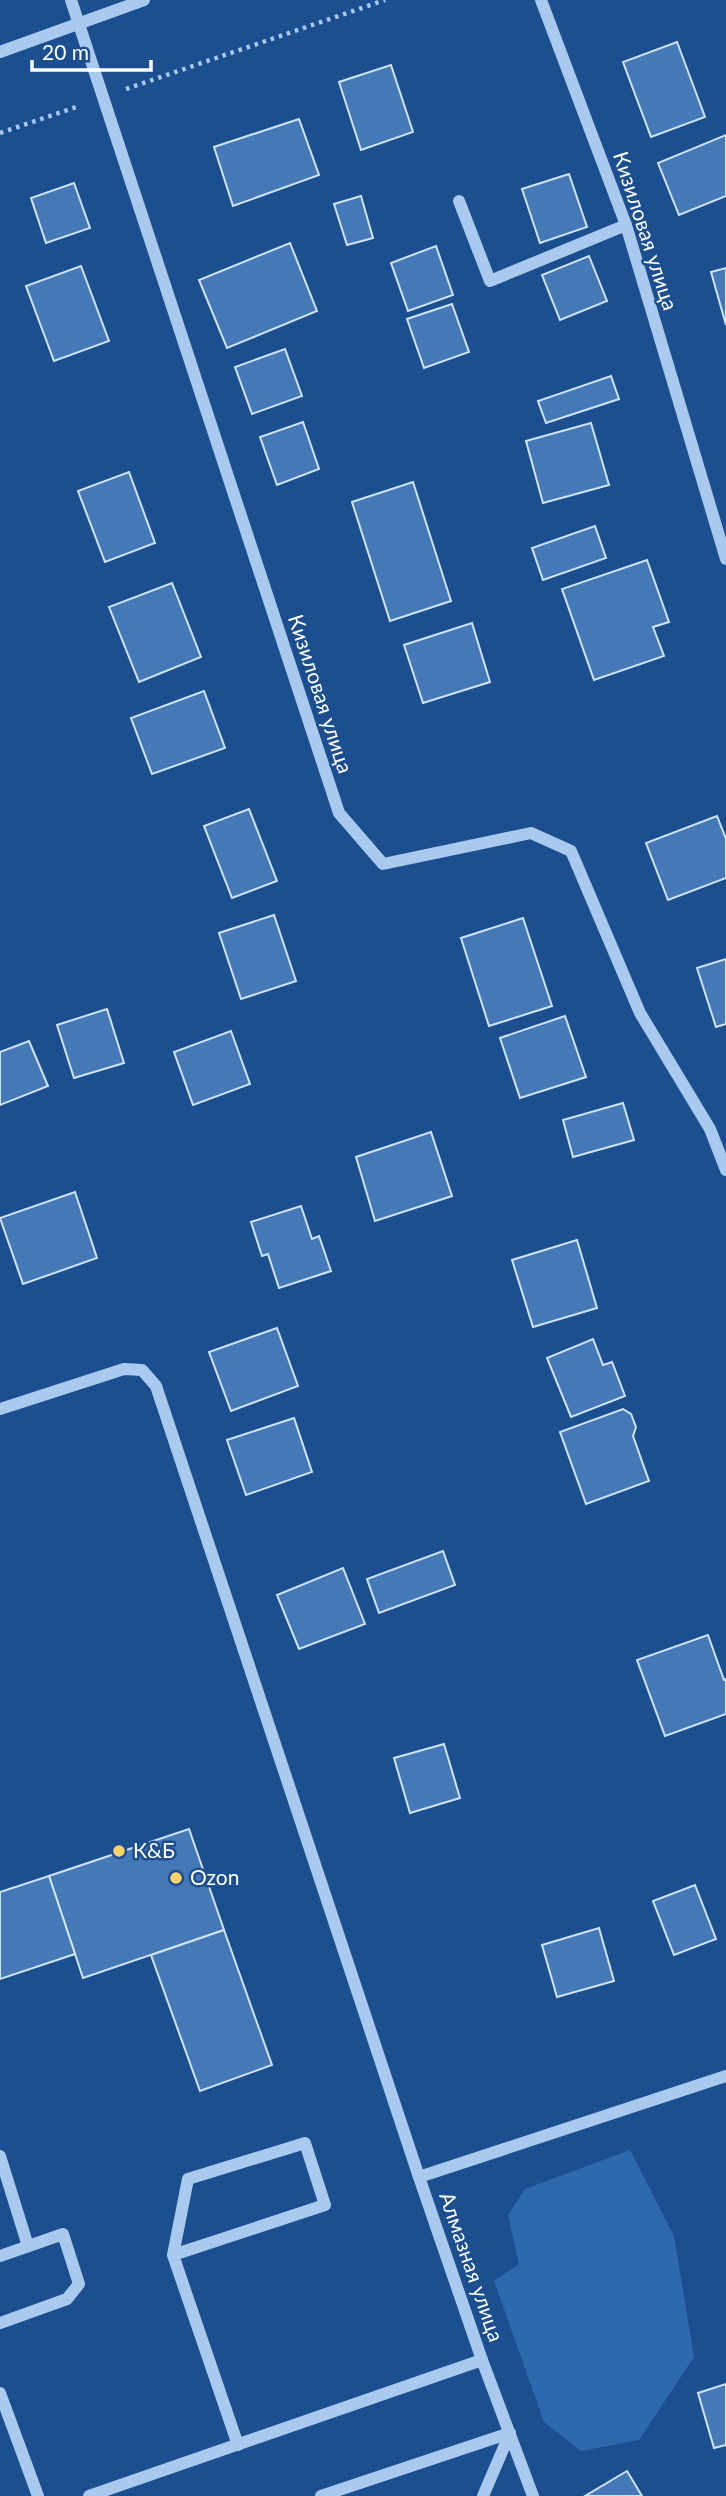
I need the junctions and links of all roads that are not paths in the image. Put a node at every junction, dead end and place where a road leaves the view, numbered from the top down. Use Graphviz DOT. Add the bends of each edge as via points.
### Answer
graph roads {
  1 [pos="71,0"];
  2 [pos="145,0"];
  3 [pos="541,0"];
  4 [pos="79,22"];
  5 [pos="0,52"];
  6 [pos="459,201"];
  7 [pos="626,225"];
  8 [pos="726,559"];
  9 [pos="726,1171"];
  10 [pos="0,1409"];
  11 [pos="726,2076"];
  12 [pos="0,2155"];
  13 [pos="419,2177"];
  14 [pos="28,2246"];
  15 [pos="173,2255"];
  16 [pos="0,2256"];
  17 [pos="0,2323"];
  18 [pos="482,2360"];
  19 [pos="0,2393"];
  20 [pos="510,2432"];
  21 [pos="238,2445"];
  22 [pos="38,2496"];
  23 [pos="89,2496"];
  24 [pos="321,2496"];
  25 [pos="483,2496"];
  26 [pos="533,2496"];
  1 -- 4 [label="street, Кизиловая улица"];
  2 -- 4 [label="street"];
  3 -- 7 [label="street, Кизиловая улица"];
  4 -- 5 [label="street"];
  4 -- 9 [label="street, Кизиловая улица" via="338,813 383,864 531,834 571,851 640,1013 710,1129"];
  6 -- 7 [label="street" via="490,281"];
  7 -- 8 [label="street, Кизиловая улица"];
  10 -- 13 [label="street" via="124,1369 142,1370 156,1386"];
  11 -- 13 [label="street, Алмазная улица"];
  12 -- 14 [label="street"];
  13 -- 18 [label="street, Алмазная улица"];
  14 -- 16 [label="street"];
  14 -- 17 [label="street" via="63,2234 79,2284 67,2299"];
  15 -- 15 [label="street" via="325,2205 305,2143 188,2179"];
  15 -- 21 [label="street"];
  18 -- 20 [label="street"];
  18 -- 21 [label="street, Алмазная улица"];
  19 -- 22 [label="street"];
  20 -- 24 [label="street"];
  20 -- 25 [label="street"];
  20 -- 26 [label="street"];
  21 -- 23 [label="street, Алмазная улица"];
}
